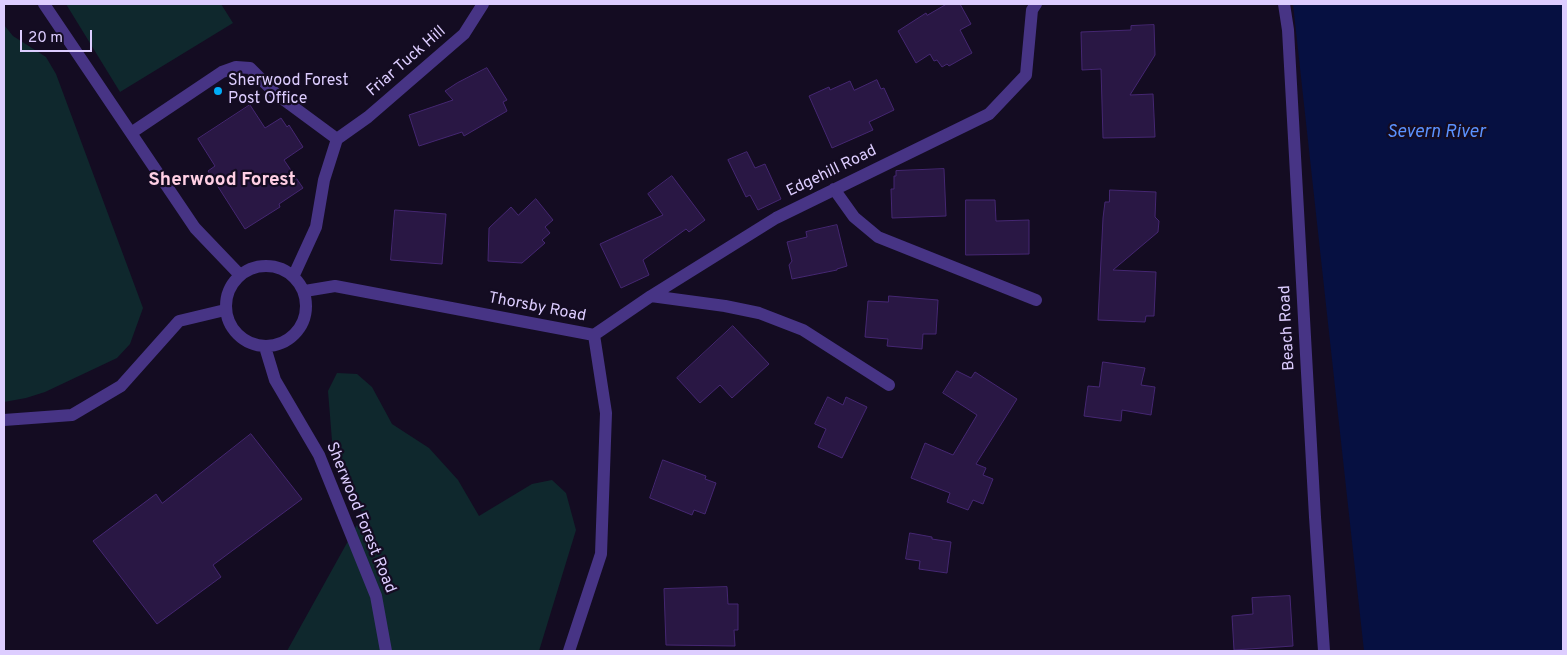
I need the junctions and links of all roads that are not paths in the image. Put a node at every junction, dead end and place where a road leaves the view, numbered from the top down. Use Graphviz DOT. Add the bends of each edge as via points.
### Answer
graph roads {
  1 [pos="44,4"];
  2 [pos="483,4"];
  3 [pos="1284,4"];
  4 [pos="1034,7"];
  5 [pos="131,133"];
  6 [pos="337,139"];
  7 [pos="834,189"];
  8 [pos="239,274"];
  9 [pos="294,275"];
  10 [pos="304,291"];
  11 [pos="650,296"];
  12 [pos="1036,300"];
  13 [pos="225,310"];
  14 [pos="594,335"];
  15 [pos="265,347"];
  16 [pos="889,385"];
  17 [pos="4,420"];
  18 [pos="386,651"];
  19 [pos="568,651"];
  20 [pos="1324,651"];
  1 -- 5 [label="street"];
  2 -- 6 [label="street, Friar Tuck Hill" via="464,34 368,117"];
  3 -- 20 [label="street, Beach Road"];
  4 -- 7 [label="street, Edgehill Road" via="1026,75 989,114"];
  5 -- 6 [label="street" via="222,72 236,67 250,68 276,94"];
  5 -- 8 [label="street" via="194,228"];
  6 -- 9 [label="street" via="324,180 316,227"];
  7 -- 11 [label="street, Edgehill Road" via="776,218"];
  7 -- 12 [label="street" via="854,218 878,238"];
  8 -- 9 [label="street" via="257,265 276,266"];
  8 -- 13 [label="street" via="228,290"];
  9 -- 10 [label="street"];
  10 -- 14 [label="street, Thorsby Road" via="335,286"];
  10 -- 15 [label="street" via="307,311 300,329 285,342"];
  11 -- 14 [label="street, Edgehill Road"];
  11 -- 16 [label="street" via="725,306 802,330"];
  13 -- 15 [label="street" via="232,328 246,342"];
  13 -- 17 [label="street" via="179,321 120,386 72,414"];
  14 -- 19 [label="street, Thorsby Road" via="606,413 601,554"];
  15 -- 18 [label="street, Sherwood Forest Road" via="274,380 319,455 376,596"];
}
